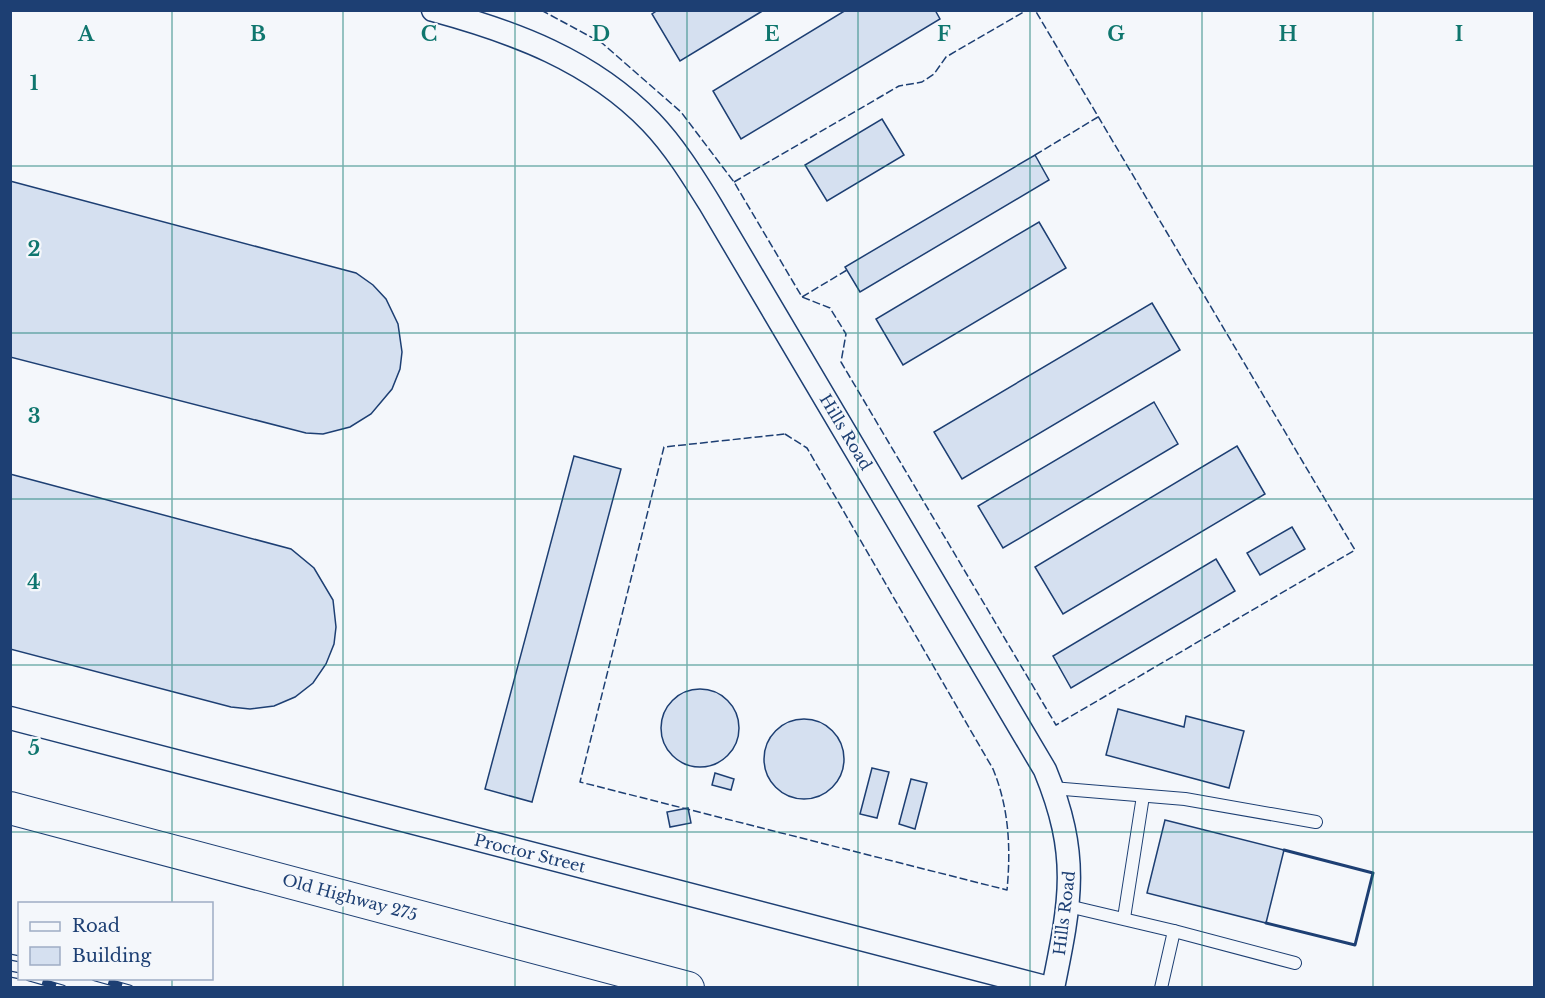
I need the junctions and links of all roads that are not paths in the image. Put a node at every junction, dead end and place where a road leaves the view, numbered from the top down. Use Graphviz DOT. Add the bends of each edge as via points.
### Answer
graph roads {
  1 [pos="433,10"];
  2 [pos="10,718"];
  3 [pos="1052,788"];
  4 [pos="1143,796"];
  5 [pos="10,808"];
  6 [pos="1316,822"];
  7 [pos="1068,906"];
  8 [pos="1124,918"];
  9 [pos="1174,931"];
  10 [pos="1295,963"];
  11 [pos="688,987"];
  12 [pos="1051,987"];
  13 [pos="1161,987"];
  1 -- 3 [label="street, Hills Road" via="512,33 564,56 638,109 669,143 710,204 1014,714"];
  2 -- 12 [label="street, Proctor Street"];
  3 -- 4 [label="lane"];
  3 -- 7 [label="street, Hills Road" via="1069,849"];
  4 -- 6 [label="lane" via="1185,799"];
  4 -- 8 [label="lane"];
  5 -- 11 [label="main road, Old Highway 275"];
  7 -- 8 [label="lane"];
  7 -- 12 [label="street, Hills Road"];
  8 -- 9 [label="lane"];
  9 -- 10 [label="lane"];
  9 -- 13 [label="lane"];
}
